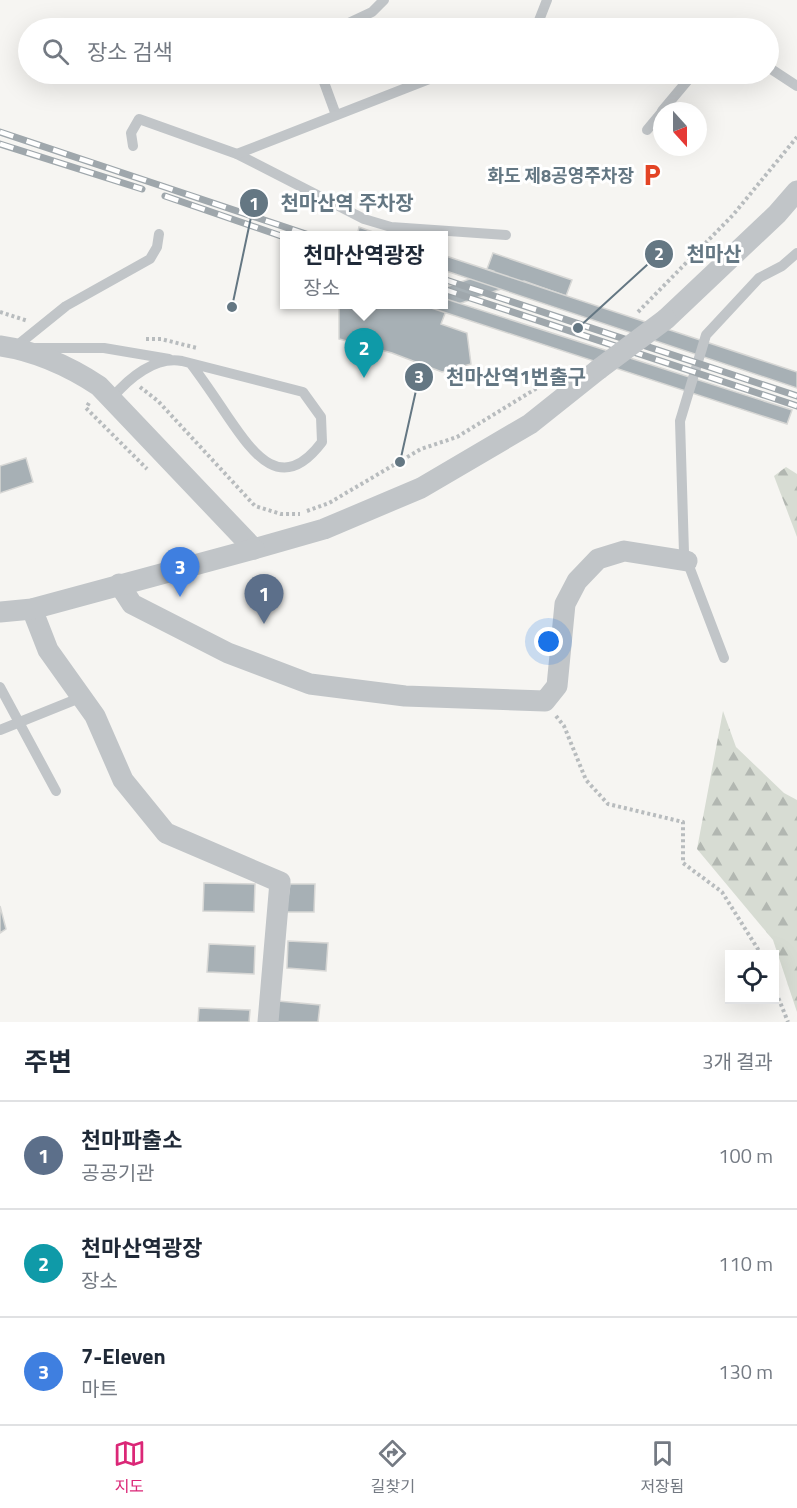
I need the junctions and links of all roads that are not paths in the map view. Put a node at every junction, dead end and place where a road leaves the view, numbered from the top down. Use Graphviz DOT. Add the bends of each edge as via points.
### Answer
graph roads {
  1 [pos="384,0"];
  2 [pos="547,0"];
  3 [pos="360,18"];
  4 [pos="540,18"];
  5 [pos="779,74"];
  6 [pos="325,84"];
  7 [pos="416,84"];
  8 [pos="685,84"];
  9 [pos="797,86"];
  10 [pos="670,102"];
  11 [pos="336,115"];
  12 [pos="653,122"];
  13 [pos="647,130"];
  14 [pos="133,146"];
  15 [pos="237,154"];
  16 [pos="795,198"];
  17 [pos="159,234"];
  18 [pos="506,235"];
  19 [pos="797,253"];
  20 [pos="7,347"];
  21 [pos="170,359"];
  22 [pos="191,363"];
  23 [pos="106,392"];
  24 [pos="254,549"];
  25 [pos="687,561"];
  26 [pos="119,584"];
  27 [pos="32,609"];
  28 [pos="0,612"];
  29 [pos="724,658"];
  30 [pos="0,687"];
  31 [pos="82,697"];
  32 [pos="18,723"];
  33 [pos="0,730"];
  34 [pos="56,791"];
  35 [pos="268,1022"];
  1 -- 3 [label="lane"];
  2 -- 4 [label="lane"];
  5 -- 9 [label="lane"];
  6 -- 11 [label="lane"];
  7 -- 11 [label="lane"];
  8 -- 10 [label="lane"];
  11 -- 15 [label="lane"];
  12 -- 13 [label="lane"];
  14 -- 15 [label="lane" via="131,133 139,120"];
  15 -- 18 [label="lane" via="364,219 391,227"];
  16 -- 24 [label="street, bridge" via="666,319 530,424 422,488 324,529"];
  17 -- 20 [label="lane" via="150,259 66,306"];
  19 -- 25 [label="lane" via="782,267 759,278 706,335 680,420"];
  20 -- 21 [label="lane" via="104,348"];
  20 -- 23 [label="street" via="76,371"];
  21 -- 22 [label="lane"];
  21 -- 23 [label="lane"];
  22 -- 22 [label="lane" via="251,450 269,465 291,467 303,462 322,442 321,417 303,392"];
  23 -- 24 [label="street"];
  24 -- 26 [label="street"];
  25 -- 26 [label="street" via="624,551 598,559 578,581 565,604 557,686 545,701 405,696 310,684 228,653 132,604"];
  25 -- 29 [label="lane"];
  26 -- 27 [label="street"];
  27 -- 28 [label="street"];
  27 -- 31 [label="street" via="48,650"];
  30 -- 32 [label="lane"];
  31 -- 32 [label="lane"];
  31 -- 35 [label="street" via="95,716 123,780 166,833 280,882"];
  32 -- 33 [label="lane"];
  32 -- 34 [label="lane"];
}
